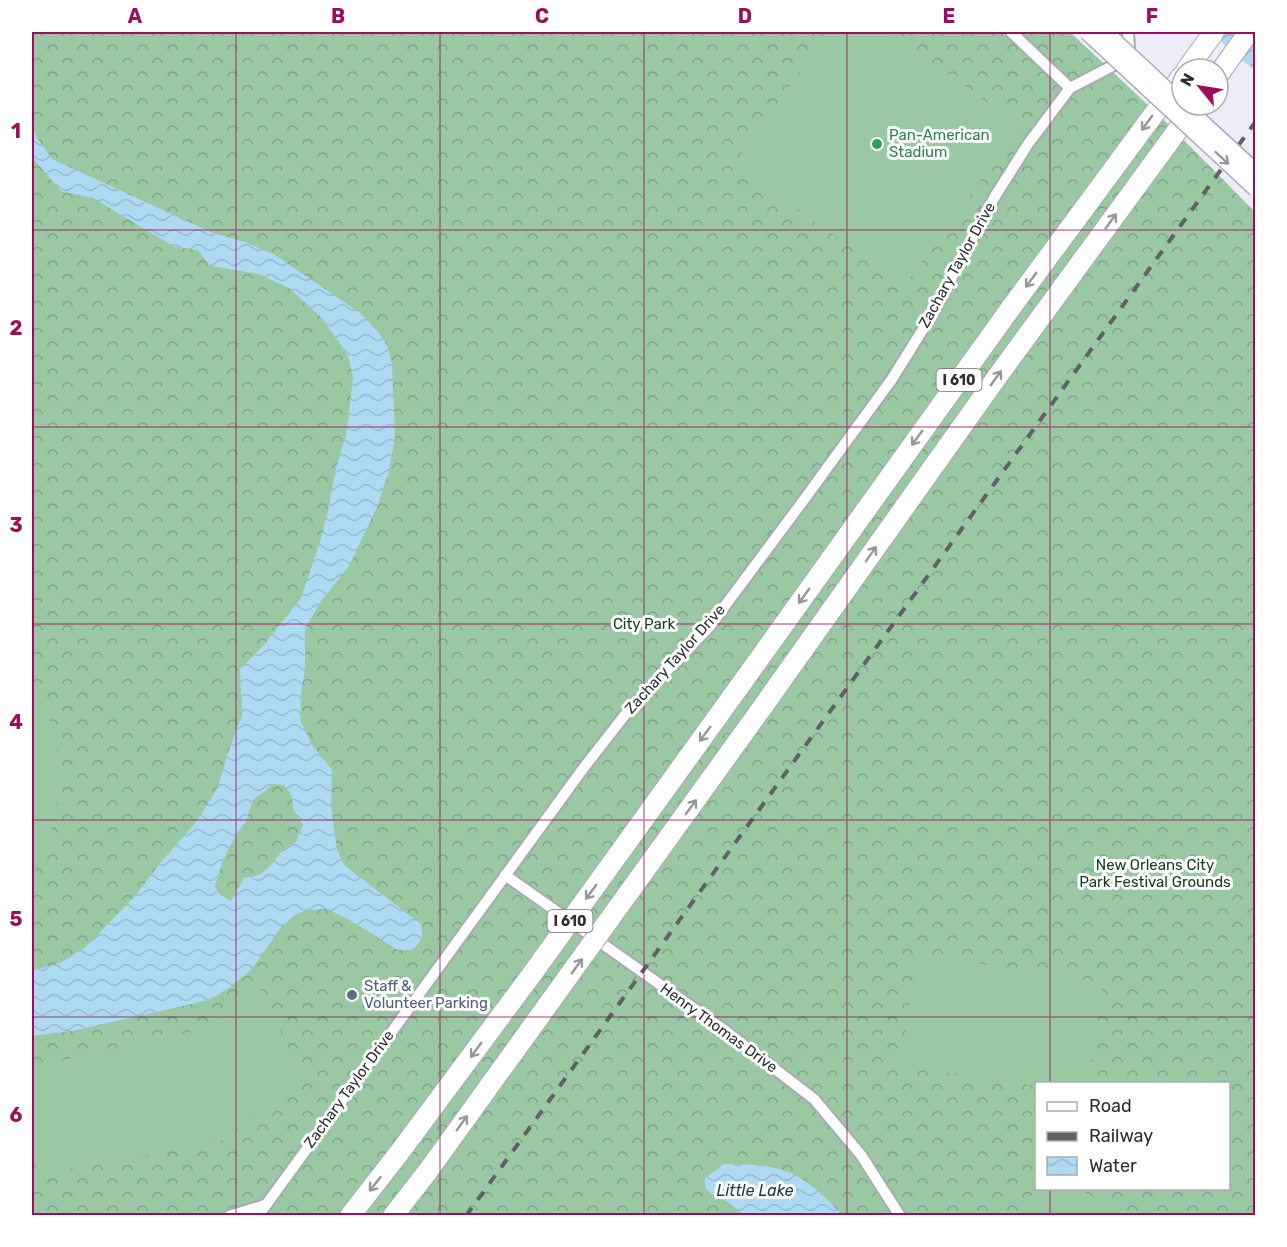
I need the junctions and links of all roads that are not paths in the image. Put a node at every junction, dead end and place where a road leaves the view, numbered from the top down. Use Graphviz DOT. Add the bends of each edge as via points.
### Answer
graph roads {
  1 [pos="1011,32"];
  2 [pos="1087,32"];
  3 [pos="1105,32"];
  4 [pos="1128,32"];
  5 [pos="1214,32"];
  6 [pos="1249,32"];
  7 [pos="1196,57"];
  8 [pos="1230,58"];
  9 [pos="1070,88"];
  10 [pos="1170,92"];
  11 [pos="1170,92"];
  12 [pos="1187,117"];
  13 [pos="1197,117"];
  14 [pos="1256,172"];
  15 [pos="1256,189"];
  16 [pos="505,875"];
  17 [pos="265,1205"];
  18 [pos="230,1215"];
  19 [pos="258,1215"];
  20 [pos="350,1215"];
  21 [pos="393,1215"];
  22 [pos="900,1215"];
  1 -- 9 [label="street"];
  2 -- 15 [label="street, one-way, bridge"];
  3 -- 10 [label="street, bridge"];
  4 -- 9 [label="street, Zachary Taylor Drive" via="1129,49 1120,62"];
  5 -- 7 [label="highway"];
  6 -- 8 [label="highway"];
  9 -- 16 [label="street, Zachary Taylor Drive" via="994,198 930,318 885,388 710,626 624,716"];
  11 -- 20 [label="highway, I 610, one-way, bridge" via="539,964"];
  21 -- 12 [label="highway, I 610, one-way, bridge"];
  13 -- 14 [label="street, bridge"];
  16 -- 17 [label="street, Zachary Taylor Drive"];
  16 -- 22 [label="street, Henry Thomas Drive" via="723,1029 814,1099 861,1155"];
  17 -- 18 [label="street"];
  17 -- 19 [label="street, Zachary Taylor Drive"];
}
